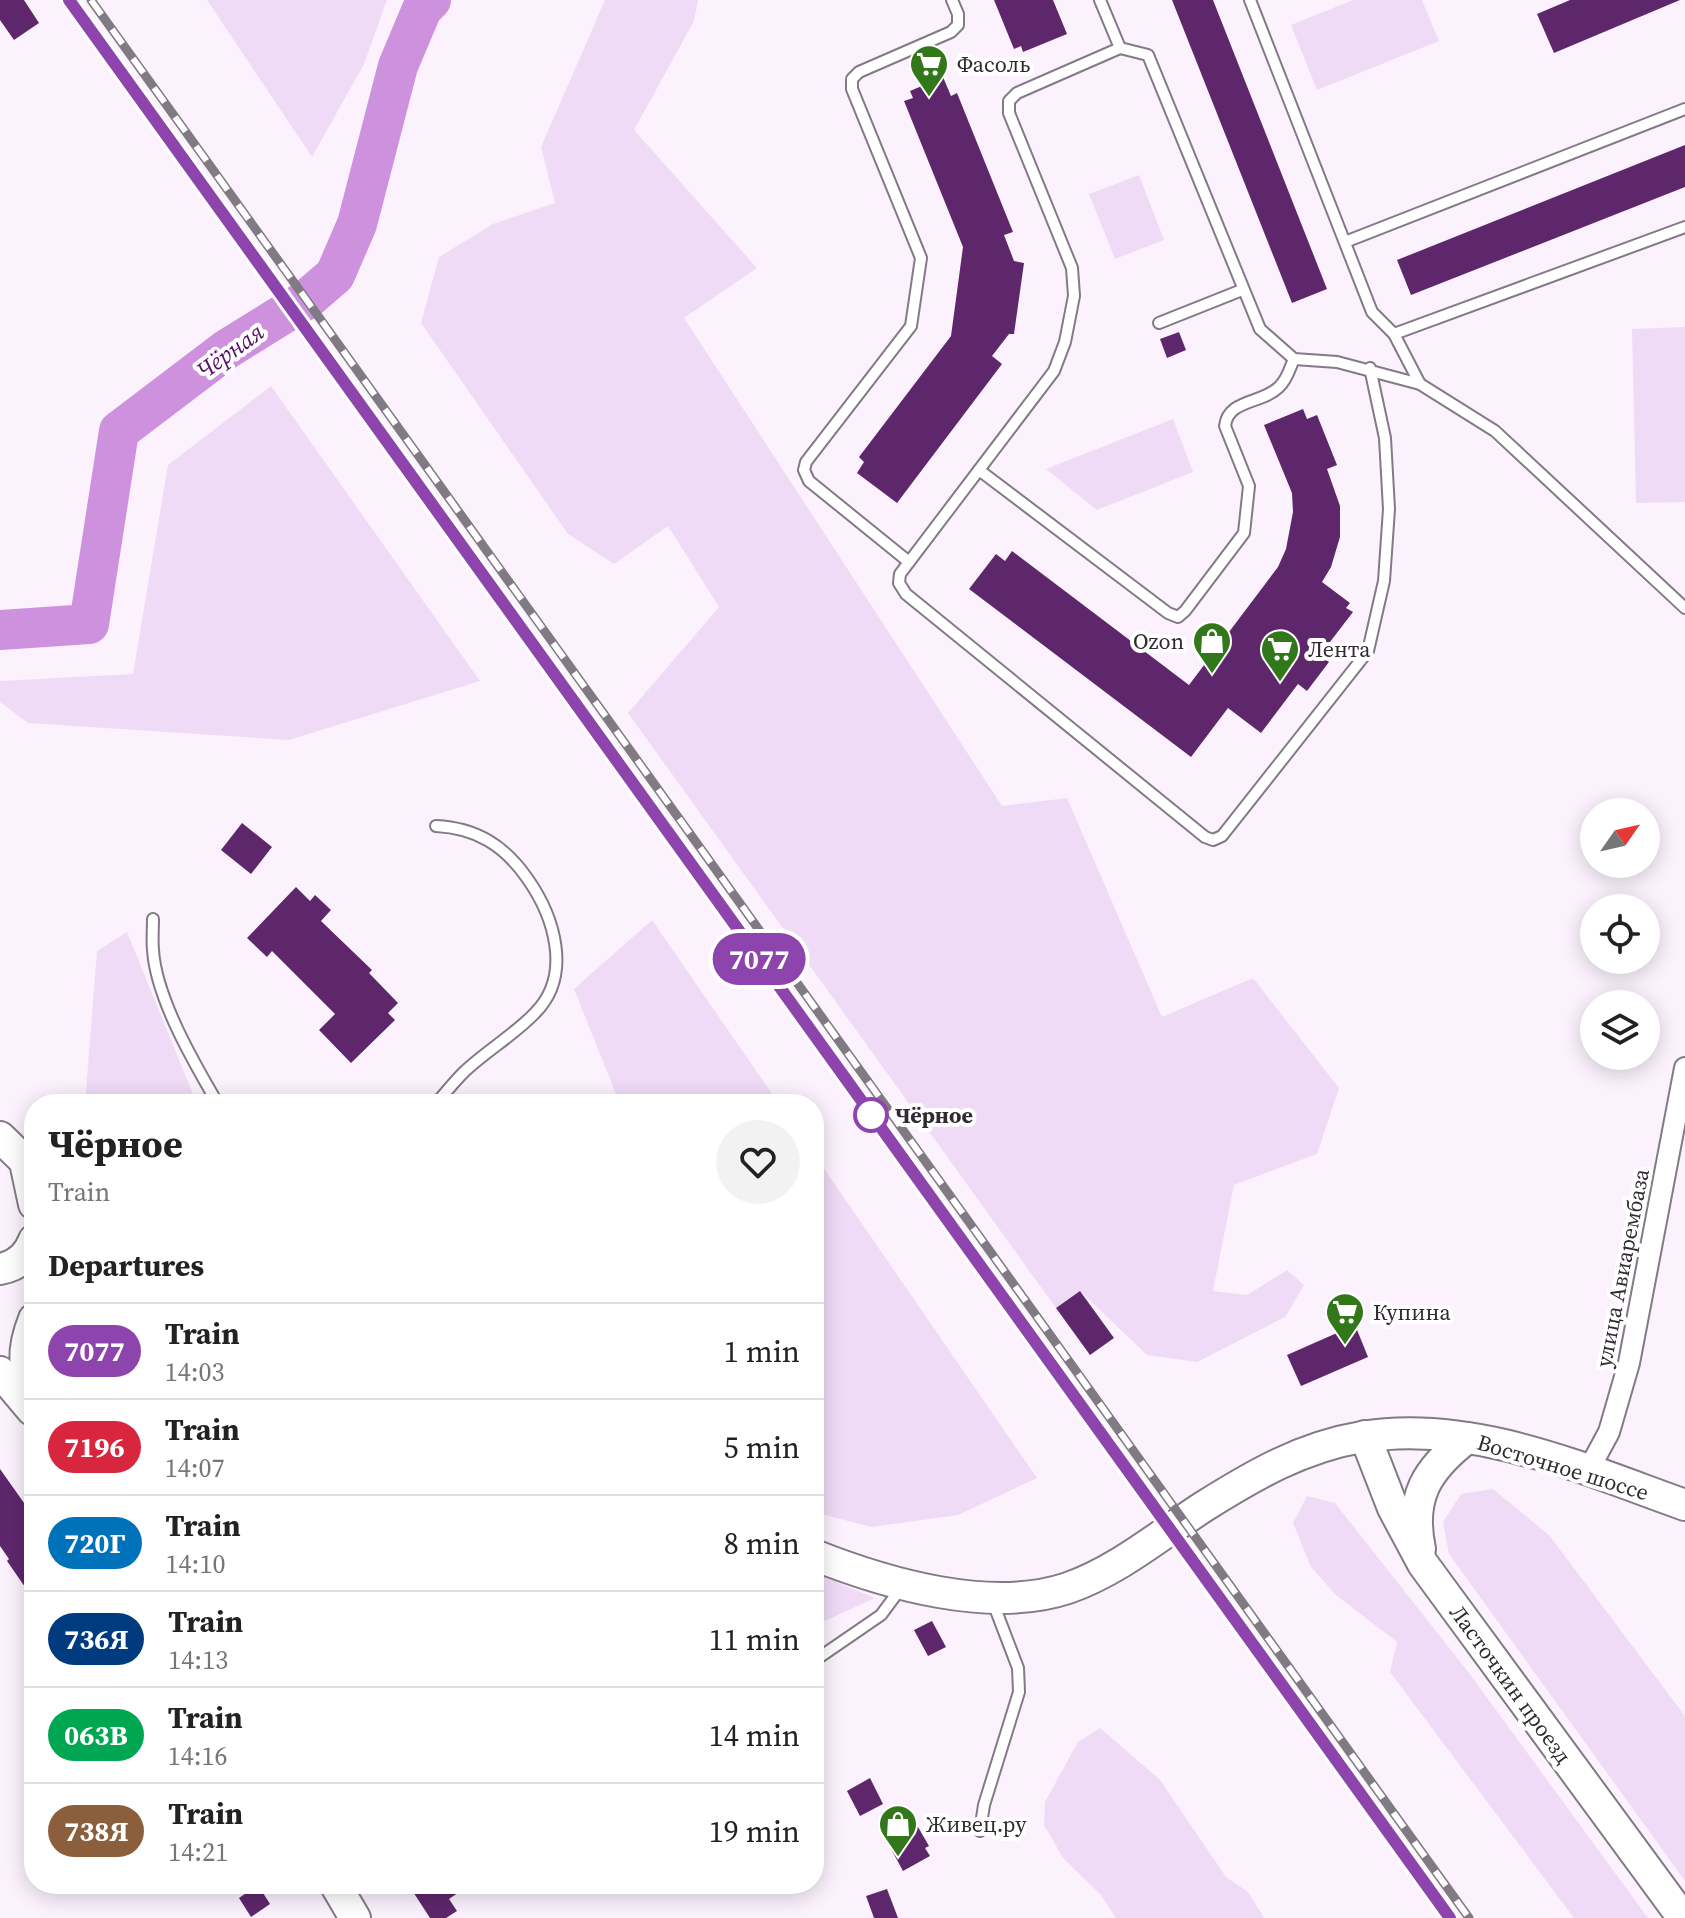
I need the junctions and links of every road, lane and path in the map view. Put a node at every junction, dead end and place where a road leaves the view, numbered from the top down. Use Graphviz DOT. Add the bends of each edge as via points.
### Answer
graph roads {
  1 [pos="952,0"];
  2 [pos="1100,0"];
  3 [pos="1250,0"];
  4 [pos="1120,48"];
  5 [pos="1685,109"];
  6 [pos="1685,227"];
  7 [pos="1345,242"];
  8 [pos="1242,290"];
  9 [pos="1159,323"];
  10 [pos="1394,334"];
  11 [pos="1294,359"];
  12 [pos="1370,368"];
  13 [pos="1420,384"];
  14 [pos="979,470"];
  15 [pos="909,562"];
  16 [pos="1685,608"];
  17 [pos="436,826"];
  18 [pos="153,919"];
  19 [pos="1685,1068"];
  20 [pos="213,1094"];
  21 [pos="445,1094"];
  22 [pos="0,1137"];
  23 [pos="24,1160"];
  24 [pos="24,1257"];
  25 [pos="0,1269"];
  26 [pos="0,1372"];
  27 [pos="24,1400"];
  28 [pos="1365,1436"];
  29 [pos="1467,1438"];
  30 [pos="1588,1471"];
  31 [pos="1685,1505"];
  32 [pos="824,1559"];
  33 [pos="1423,1564"];
  34 [pos="904,1582"];
  35 [pos="991,1598"];
  36 [pos="824,1654"];
  37 [pos="980,1831"];
  38 [pos="341,1894"];
  39 [pos="355,1918"];
  40 [pos="1683,1918"];
  1 -- 15 [label="lane" via="958,25 951,32 852,79 921,258 911,326 804,470 809,481"];
  2 -- 4 [label="lane"];
  3 -- 7 [label="lane"];
  4 -- 8 [label="lane" via="1148,55"];
  4 -- 14 [label="lane" via="1009,101 1009,113 1072,268 1074,296 1054,371"];
  5 -- 7 [label="lane"];
  6 -- 10 [label="lane"];
  7 -- 10 [label="lane" via="1372,312"];
  8 -- 9 [label="lane"];
  8 -- 11 [label="lane" via="1260,329"];
  10 -- 13 [label="lane"];
  11 -- 12 [label="lane"];
  11 -- 14 [label="lane" via="1280,387 1226,416 1225,426 1249,486 1244,533 1178,617"];
  12 -- 13 [label="lane"];
  12 -- 15 [label="lane" via="1385,438 1389,509 1384,581 1368,651 1222,836 1213,840 906,594 899,583"];
  13 -- 16 [label="lane" via="1495,431"];
  14 -- 15 [label="lane"];
  17 -- 21 [label="lane" via="476,832 509,855 544,905 556,957 555,977 537,1012"];
  18 -- 20 [label="lane" via="153,953 163,990"];
  19 -- 30 [label="street, улица Авиарембаза" via="1629,1363 1609,1432"];
  22 -- 23 [label="main road"];
  24 -- 25 [label="main road"];
  26 -- 27 [label="main road"];
  28 -- 29 [label="main road, Восточное шоссе"];
  28 -- 33 [label="main road, Ласточкин проезд" via="1393,1508"];
  28 -- 35 [label="main road, Восточное шоссе" via="1320,1446 1270,1467 1068,1588"];
  29 -- 30 [label="main road, Восточное шоссе"];
  29 -- 33 [label="main road" via="1426,1479 1416,1509"];
  30 -- 31 [label="main road, Восточное шоссе"];
  32 -- 34 [label="main road, Восточное шоссе"];
  33 -- 40 [label="main road, Ласточкин проезд"];
  34 -- 35 [label="main road, Восточное шоссе"];
  34 -- 36 [label="lane" via="881,1615"];
  35 -- 37 [label="lane" via="1018,1668 1019,1692"];
  38 -- 39 [label="main road"];
}
